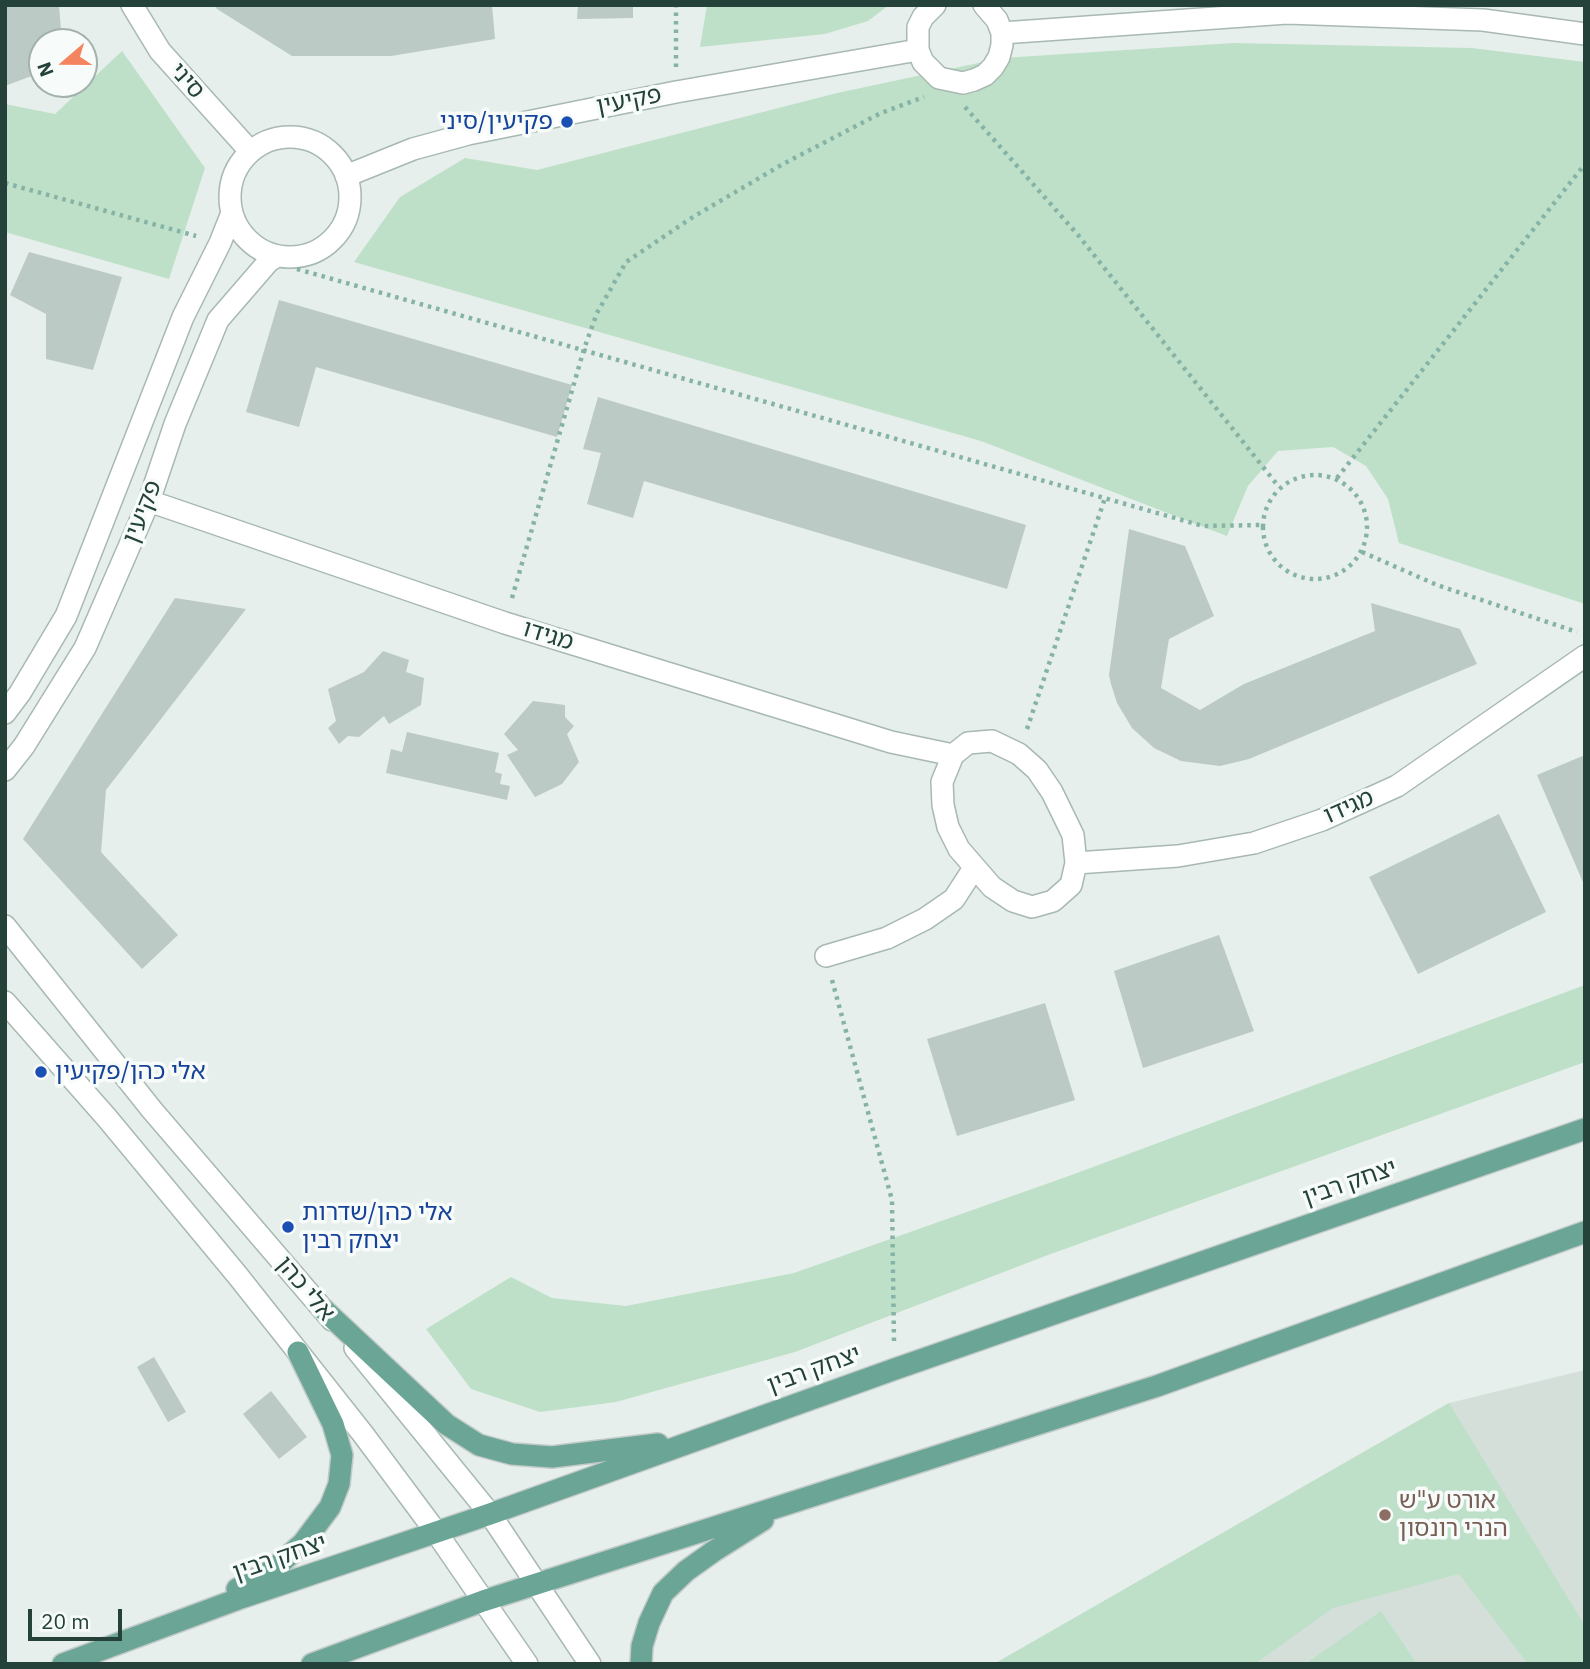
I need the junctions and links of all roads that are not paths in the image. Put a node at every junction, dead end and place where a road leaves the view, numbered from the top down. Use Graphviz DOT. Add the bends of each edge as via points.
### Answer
graph roads {
  1 [pos="132,5"];
  2 [pos="935,5"];
  3 [pos="984,5"];
  4 [pos="1002,33"];
  5 [pos="1585,34"];
  6 [pos="918,50"];
  7 [pos="250,151"];
  8 [pos="346,176"];
  9 [pos="232,213"];
  10 [pos="273,259"];
  11 [pos="149,501"];
  12 [pos="1585,656"];
  13 [pos="5,713"];
  14 [pos="953,755"];
  15 [pos="5,770"];
  16 [pos="1076,863"];
  17 [pos="974,868"];
  18 [pos="5,926"];
  19 [pos="826,956"];
  20 [pos="5,1002"];
  21 [pos="1585,1129"];
  22 [pos="1585,1232"];
  23 [pos="322,1308"];
  24 [pos="298,1352"];
  25 [pos="695,1440"];
  26 [pos="792,1503"];
  27 [pos="490,1514"];
  28 [pos="436,1532"];
  29 [pos="536,1584"];
  30 [pos="483,1601"];
  31 [pos="176,1622"];
  32 [pos="63,1664"];
  33 [pos="312,1664"];
  34 [pos="527,1664"];
  35 [pos="590,1664"];
  36 [pos="641,1664"];
  1 -- 7 [label="street, סיני" via="160,51"];
  2 -- 6 [label="street" via="918,27"];
  3 -- 4 [label="street" via="998,20"];
  4 -- 5 [label="street" via="1287,13 1483,20"];
  4 -- 6 [label="street" via="993,67 962,83 944,83"];
  6 -- 8 [label="street, פקיעין" via="468,134 413,149"];
  7 -- 8 [label="street" via="285,136 304,138 322,146"];
  7 -- 9 [label="street" via="232,180"];
  8 -- 10 [label="street" via="348,212 329,244 295,258"];
  9 -- 10 [label="street" via="248,241"];
  9 -- 13 [label="street, פקיעין" via="183,317 66,616"];
  10 -- 11 [label="street, פקיעין" via="218,320 174,424"];
  11 -- 14 [label="street, מגידו" via="505,623 891,743"];
  11 -- 15 [label="street, פקיעין" via="85,648"];
  12 -- 16 [label="street, מגידו" via="1397,786 1322,820 1254,843 1178,856"];
  14 -- 16 [label="street" via="968,743 992,741 1019,754 1037,770 1062,812 1073,835"];
  14 -- 17 [label="street" via="942,782 943,805 948,827"];
  16 -- 17 [label="street" via="1071,885 1053,901 1032,907 992,887"];
  17 -- 19 [label="street" via="954,899 925,919 887,938"];
  18 -- 23 [label="street, אלי כהן" via="152,1110"];
  20 -- 24 [label="street, אלי כהן" via="107,1118"];
  21 -- 25 [label="main road, יצחק רבין"];
  22 -- 26 [label="main road" via="1157,1387"];
  23 -- 25 [label="main road" via="446,1424 479,1446 552,1457"];
  23 -- 27 [label="street, אלי כהן"];
  24 -- 28 [label="street, אלי כהן"];
  24 -- 31 [label="main road" via="333,1424 342,1455 340,1484 330,1507 303,1543 274,1569"];
  25 -- 27 [label="main road, יצחק רבין"];
  26 -- 29 [label="main road"];
  26 -- 36 [label="main road" via="714,1551 663,1593 649,1623"];
  27 -- 28 [label="main road, יצחק רבין"];
  27 -- 29 [label="street, אלי כהן"];
  28 -- 30 [label="street, אלי כהן"];
  28 -- 31 [label="main road, יצחק רבין"];
  29 -- 30 [label="main road"];
  29 -- 35 [label="street, אלי כהן"];
  30 -- 33 [label="main road"];
  30 -- 34 [label="street, אלי כהן"];
  31 -- 32 [label="main road, יצחק רבין"];
}
